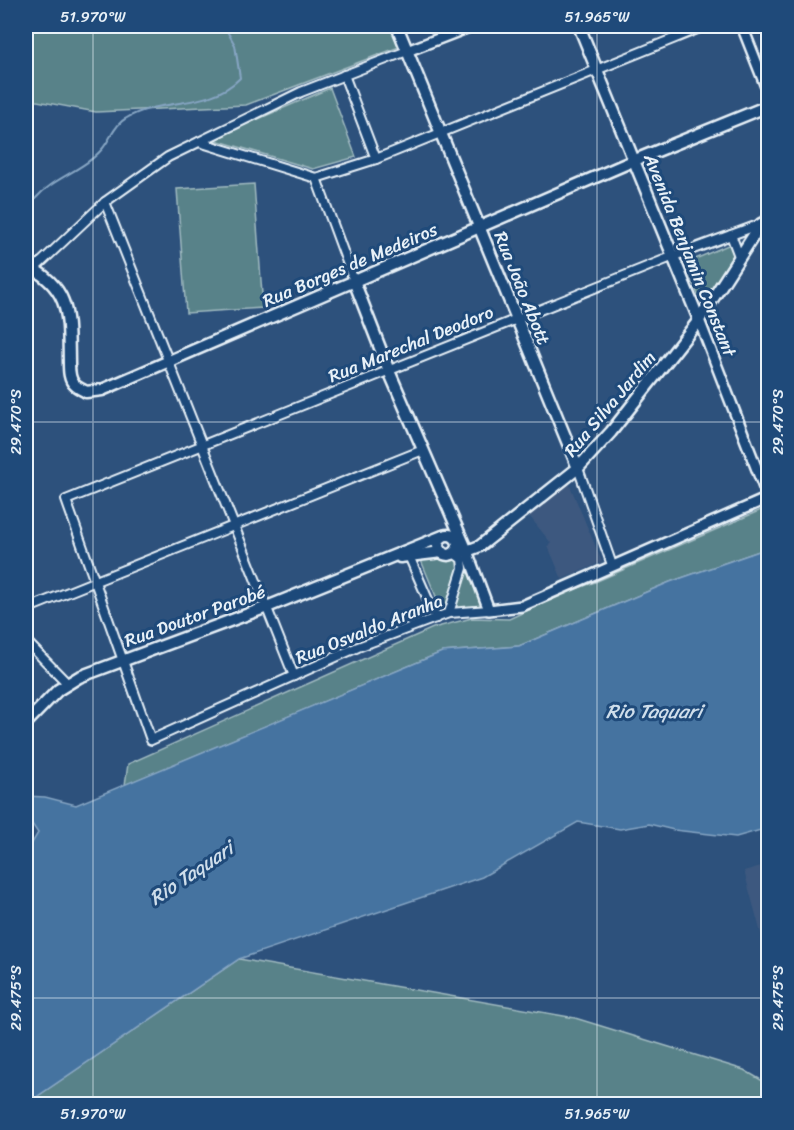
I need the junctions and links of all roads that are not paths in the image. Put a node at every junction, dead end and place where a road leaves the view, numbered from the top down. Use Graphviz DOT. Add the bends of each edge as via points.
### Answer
graph roads {
  1 [pos="397,26"];
  2 [pos="472,26"];
  3 [pos="579,26"];
  4 [pos="705,26"];
  5 [pos="742,26"];
  6 [pos="407,51"];
  7 [pos="597,69"];
  8 [pos="344,75"];
  9 [pos="768,92"];
  10 [pos="768,106"];
  11 [pos="440,132"];
  12 [pos="199,142"];
  13 [pos="376,159"];
  14 [pos="635,160"];
  15 [pos="316,178"];
  16 [pos="105,202"];
  17 [pos="765,222"];
  18 [pos="478,227"];
  19 [pos="731,235"];
  20 [pos="674,256"];
  21 [pos="739,256"];
  22 [pos="30,267"];
  23 [pos="354,281"];
  24 [pos="696,319"];
  25 [pos="516,320"];
  26 [pos="168,362"];
  27 [pos="389,371"];
  28 [pos="202,445"];
  29 [pos="423,450"];
  30 [pos="578,468"];
  31 [pos="768,498"];
  32 [pos="450,514"];
  33 [pos="235,525"];
  34 [pos="452,538"];
  35 [pos="487,539"];
  36 [pos="467,551"];
  37 [pos="442,552"];
  38 [pos="454,553"];
  39 [pos="409,556"];
  40 [pos="388,558"];
  41 [pos="612,565"];
  42 [pos="94,581"];
  43 [pos="267,607"];
  44 [pos="26,609"];
  45 [pos="489,610"];
  46 [pos="449,613"];
  47 [pos="436,618"];
  48 [pos="26,641"];
  49 [pos="124,660"];
  50 [pos="294,676"];
  51 [pos="67,683"];
  52 [pos="26,723"];
  1 -- 6 [label="main road, Rua João Abott"];
  2 -- 6 [label="street"];
  3 -- 7 [label="main road, Avenida Benjamin Constant"];
  4 -- 7 [label="street"];
  5 -- 9 [label="street"];
  6 -- 8 [label="street"];
  6 -- 11 [label="main road, Rua João Abott"];
  7 -- 11 [label="street"];
  7 -- 14 [label="main road, Avenida Benjamin Constant"];
  8 -- 12 [label="street"];
  8 -- 13 [label="street"];
  10 -- 14 [label="main road, Rua Borges de Medeiros"];
  11 -- 13 [label="street"];
  11 -- 18 [label="main road, Rua João Abott"];
  12 -- 15 [label="street"];
  12 -- 16 [label="street" via="168,157"];
  13 -- 15 [label="street"];
  14 -- 18 [label="main road, Rua Borges de Medeiros"];
  14 -- 20 [label="main road, Avenida Benjamin Constant"];
  15 -- 23 [label="street"];
  16 -- 22 [label="street"];
  16 -- 26 [label="street"];
  17 -- 19 [label="street, Rua Marechal Deodoro"];
  17 -- 21 [label="main road, Rua Silva Jardim"];
  18 -- 23 [label="main road, Rua Borges de Medeiros"];
  18 -- 25 [label="main road, Rua João Abott"];
  19 -- 20 [label="street, Rua Marechal Deodoro"];
  19 -- 21 [label="street"];
  20 -- 24 [label="main road, Avenida Benjamin Constant"];
  20 -- 25 [label="street, Rua Marechal Deodoro"];
  21 -- 24 [label="main road, Rua Silva Jardim" via="712,301"];
  22 -- 26 [label="main road, Rua Borges de Medeiros" via="52,282 64,300 73,384 86,392 102,390"];
  23 -- 26 [label="main road, Rua Borges de Medeiros"];
  23 -- 27 [label="main road"];
  24 -- 30 [label="main road, Rua Silva Jardim" via="611,432"];
  24 -- 31 [label="street, Avenida Benjamin Constant"];
  25 -- 27 [label="street, Rua Marechal Deodoro"];
  25 -- 30 [label="main road, Rua João Abott"];
  26 -- 28 [label="street"];
  27 -- 28 [label="street, Rua Marechal Deodoro"];
  27 -- 29 [label="main road"];
  28 -- 33 [label="street"];
  28 -- 42 [label="street, Rua Marechal Deodoro" via="66,500"];
  29 -- 32 [label="main road"];
  29 -- 33 [label="street"];
  30 -- 35 [label="main road, Rua Silva Jardim"];
  30 -- 41 [label="street, Rua João Abott"];
  31 -- 41 [label="street, Rua Osvaldo Aranha"];
  32 -- 34 [label="main road"];
  32 -- 34 [label="main road"];
  33 -- 42 [label="street"];
  33 -- 43 [label="street"];
  34 -- 35 [label="main road"];
  34 -- 36 [label="main road"];
  34 -- 37 [label="main road" via="438,543"];
  34 -- 38 [label="main road" via="458,544"];
  34 -- 40 [label="main road, Rua Doutor Parobé"];
  35 -- 36 [label="main road, Rua Silva Jardim"];
  36 -- 38 [label="main road, Rua Silva Jardim"];
  36 -- 45 [label="street"];
  37 -- 38 [label="main road, Rua Silva Jardim"];
  37 -- 39 [label="main road, Rua Doutor Parobé"];
  38 -- 46 [label="street" via="462,559 463,568"];
  39 -- 40 [label="main road, Rua Doutor Parobé"];
  39 -- 47 [label="street"];
  40 -- 43 [label="main road, Rua Doutor Parobé"];
  41 -- 45 [label="street, Rua Osvaldo Aranha" via="522,606"];
  42 -- 44 [label="street"];
  42 -- 49 [label="street"];
  43 -- 49 [label="main road, Rua Doutor Parobé"];
  43 -- 50 [label="street"];
  45 -- 46 [label="street, Rua Osvaldo Aranha"];
  46 -- 47 [label="street, Rua Osvaldo Aranha"];
  47 -- 50 [label="street, Rua Osvaldo Aranha"];
  48 -- 51 [label="street"];
  49 -- 50 [label="street, Rua Osvaldo Aranha" via="151,740"];
  49 -- 51 [label="main road, Rua Doutor Parobé"];
  51 -- 52 [label="main road, Rua Doutor Parobé"];
}
